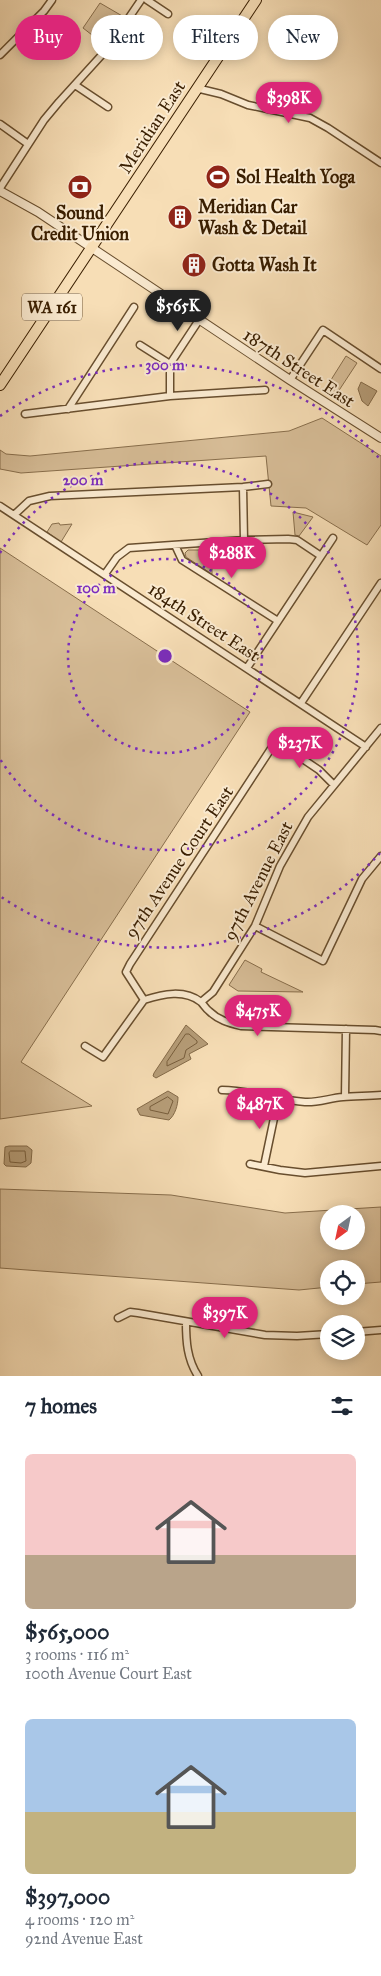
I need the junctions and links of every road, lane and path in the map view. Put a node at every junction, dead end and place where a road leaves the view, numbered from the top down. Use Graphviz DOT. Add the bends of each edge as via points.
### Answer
graph roads {
  1 [pos="52,0"];
  2 [pos="141,0"];
  3 [pos="147,0"];
  4 [pos="256,0"];
  5 [pos="168,14"];
  6 [pos="0,54"];
  7 [pos="75,85"];
  8 [pos="196,88"];
  9 [pos="108,107"];
  10 [pos="0,124"];
  11 [pos="28,144"];
  12 [pos="381,163"];
  13 [pos="0,190"];
  14 [pos="92,248"];
  15 [pos="134,306"];
  16 [pos="199,320"];
  17 [pos="140,345"];
  18 [pos="170,364"];
  19 [pos="381,369"];
  20 [pos="290,380"];
  21 [pos="0,385"];
  22 [pos="265,390"];
  23 [pos="170,396"];
  24 [pos="68,409"];
  25 [pos="25,414"];
  26 [pos="381,438"];
  27 [pos="268,484"];
  28 [pos="243,487"];
  29 [pos="0,506"];
  30 [pos="14,515"];
  31 [pos="333,538"];
  32 [pos="244,540"];
  33 [pos="175,545"];
  34 [pos="321,556"];
  35 [pos="104,574"];
  36 [pos="381,583"];
  37 [pos="278,621"];
  38 [pos="247,668"];
  39 [pos="302,703"];
  40 [pos="381,728"];
  41 [pos="366,747"];
  42 [pos="334,785"];
  43 [pos="381,856"];
  44 [pos="255,926"];
  45 [pos="144,1000"];
  46 [pos="201,1002"];
  47 [pos="346,1029"];
  48 [pos="381,1031"];
  49 [pos="85,1046"];
  50 [pos="222,1090"];
  51 [pos="381,1095"];
  52 [pos="345,1096"];
  53 [pos="278,1099"];
  54 [pos="250,1164"];
  55 [pos="264,1166"];
  56 [pos="381,1166"];
  57 [pos="118,1318"];
  58 [pos="186,1322"];
  59 [pos="381,1330"];
  60 [pos="365,1331"];
  61 [pos="320,1335"];
  62 [pos="198,1376"];
  1 -- 6 [label="street"];
  2 -- 7 [label="street" via="109,47"];
  3 -- 5 [label="street"];
  4 -- 8 [label="main road, Meridian East / WA 161"];
  7 -- 9 [label="street"];
  7 -- 11 [label="street"];
  8 -- 12 [label="street" via="248,105 310,118"];
  8 -- 14 [label="main road, Meridian East / WA 161"];
  10 -- 11 [label="street"];
  11 -- 13 [label="street"];
  13 -- 14 [label="street, 187th Street East"];
  14 -- 16 [label="street, 187th Street East"];
  14 -- 21 [label="main road, WA 161"];
  15 -- 24 [label="street"];
  16 -- 18 [label="street"];
  16 -- 20 [label="street, 187th Street East"];
  17 -- 18 [label="street"];
  18 -- 23 [label="street"];
  19 -- 20 [label="street" via="323,330"];
  20 -- 26 [label="street, 187th Street East"];
  22 -- 23 [label="street"];
  23 -- 24 [label="street"];
  24 -- 25 [label="street"];
  27 -- 28 [label="street"];
  28 -- 30 [label="street" via="50,496 29,501"];
  28 -- 32 [label="street"];
  29 -- 30 [label="street, 184th Street East"];
  30 -- 35 [label="street, 184th Street East"];
  31 -- 34 [label="street"];
  32 -- 33 [label="street"];
  32 -- 34 [label="street" via="288,538 297,540"];
  33 -- 35 [label="street" via="129,548 117,556"];
  33 -- 37 [label="street" via="182,560"];
  34 -- 37 [label="street"];
  35 -- 38 [label="street, 184th Street East"];
  36 -- 39 [label="street"];
  37 -- 38 [label="street"];
  38 -- 39 [label="street, 184th Street East"];
  39 -- 41 [label="street, 184th Street East"];
  40 -- 41 [label="street, 97th Avenue East"];
  41 -- 42 [label="street, 97th Avenue East"];
  42 -- 44 [label="street, 97th Avenue East" via="292,842"];
  42 -- 45 [label="street, 97th Avenue Court East" via="319,770 276,741 130,964 126,972"];
  43 -- 44 [label="street" via="362,879 323,961"];
  44 -- 46 [label="street, 97th Avenue East" via="218,984"];
  45 -- 46 [label="street" via="169,994 185,995"];
  45 -- 49 [label="street" via="103,1057"];
  46 -- 47 [label="street" via="220,1020 241,1026"];
  47 -- 48 [label="street"];
  47 -- 52 [label="street"];
  50 -- 53 [label="street"];
  51 -- 52 [label="street"];
  52 -- 53 [label="street" via="307,1102"];
  53 -- 55 [label="street"];
  54 -- 55 [label="street"];
  55 -- 56 [label="street" via="305,1172"];
  57 -- 58 [label="street" via="130,1312"];
  58 -- 61 [label="street" via="265,1335"];
  58 -- 62 [label="street" via="187,1349"];
  59 -- 60 [label="street"];
}
